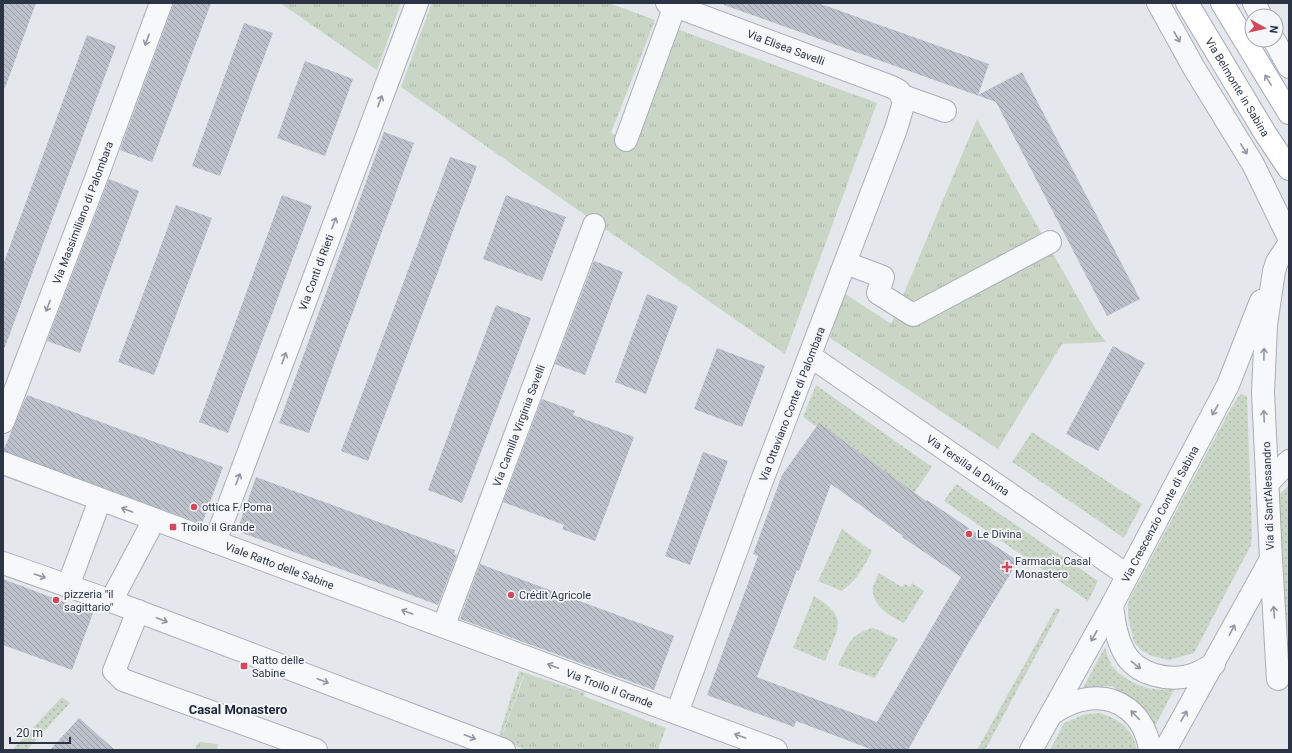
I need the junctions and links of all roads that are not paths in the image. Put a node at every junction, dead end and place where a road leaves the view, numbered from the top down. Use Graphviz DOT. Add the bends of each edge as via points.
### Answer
graph roads {
  1 [pos="161,3"];
  2 [pos="417,3"];
  3 [pos="1158,3"];
  4 [pos="1187,3"];
  5 [pos="1222,3"];
  6 [pos="673,4"];
  7 [pos="1278,48"];
  8 [pos="1289,67"];
  9 [pos="902,96"];
  10 [pos="945,111"];
  11 [pos="1289,113"];
  12 [pos="626,140"];
  13 [pos="1289,169"];
  14 [pos="594,225"];
  15 [pos="1289,238"];
  16 [pos="1050,242"];
  17 [pos="1289,244"];
  18 [pos="846,263"];
  19 [pos="1274,271"];
  20 [pos="810,356"];
  21 [pos="1233,376"];
  22 [pos="1263,393"];
  23 [pos="3,422"];
  24 [pos="1289,461"];
  25 [pos="3,463"];
  26 [pos="1268,483"];
  27 [pos="100,500"];
  28 [pos="154,520"];
  29 [pos="215,542"];
  30 [pos="1271,559"];
  31 [pos="3,563"];
  32 [pos="1126,575"];
  33 [pos="68,586"];
  34 [pos="111,601"];
  35 [pos="1112,605"];
  36 [pos="138,611"];
  37 [pos="444,625"];
  38 [pos="1214,664"];
  39 [pos="1278,679"];
  40 [pos="677,713"];
  41 [pos="1051,714"];
  42 [pos="316,750"];
  43 [pos="504,750"];
  44 [pos="776,750"];
  45 [pos="1031,750"];
  46 [pos="1150,750"];
  47 [pos="1165,750"];
  1 -- 23 [label="street, Via Massimiliano di Palombara, one-way"];
  29 -- 2 [label="street, Via Conti di Rieti, one-way"];
  3 -- 15 [label="street, one-way" via="1194,68 1253,164"];
  4 -- 13 [label="main road, Via Belmonte in Sabina" via="1264,133"];
  11 -- 5 [label="main road, one-way"];
  6 -- 9 [label="street, Via Elisea Savelli" via="892,86"];
  6 -- 12 [label="street"];
  7 -- 8 [label="street"];
  9 -- 10 [label="street, Via Elisea Savelli"];
  9 -- 18 [label="street, Via Ottaviano Conte di Palombara" via="904,105 896,129"];
  14 -- 37 [label="street, Via Camilla Virginia Savelli"];
  16 -- 18 [label="street" via="913,315 878,293 883,277"];
  17 -- 19 [label="street, Via di Sant'Alessandro" via="1276,262"];
  18 -- 20 [label="street, Via Ottaviano Conte di Palombara"];
  19 -- 21 [label="street, Via Crescenzio Conte di Sabina"];
  22 -- 19 [label="street, Via di Sant'Alessandro, one-way" via="1266,325"];
  20 -- 32 [label="street, Via Tersilia la Divina"];
  20 -- 40 [label="street, Via Ottaviano Conte di Palombara"];
  21 -- 22 [label="street" via="1251,382"];
  21 -- 32 [label="street, Via Crescenzio Conte di Sabina, one-way"];
  26 -- 22 [label="street, Via di Sant'Alessandro, one-way"];
  24 -- 26 [label="street"];
  25 -- 27 [label="street, Viale Ratto delle Sabine"];
  26 -- 30 [label="street, Via di Sant'Alessandro"];
  28 -- 27 [label="street, Viale Ratto delle Sabine, one-way"];
  27 -- 33 [label="street"];
  28 -- 29 [label="street, Viale Ratto delle Sabine"];
  28 -- 34 [label="street"];
  37 -- 29 [label="street, Viale Ratto delle Sabine, one-way"];
  38 -- 30 [label="street, Via di Sant'Alessandro, one-way"];
  39 -- 30 [label="street, one-way"];
  31 -- 33 [label="street, one-way"];
  32 -- 35 [label="street, Via Crescenzio Conte di Sabina"];
  33 -- 34 [label="street"];
  34 -- 36 [label="street"];
  35 -- 38 [label="street, one-way" via="1115,628 1122,648 1140,669 1161,677 1178,678 1192,675"];
  35 -- 41 [label="street, Via Crescenzio Conte di Sabina, one-way"];
  36 -- 42 [label="street" via="114,671 123,680"];
  36 -- 43 [label="street, one-way"];
  40 -- 37 [label="street, Via Troilo il Grande, one-way"];
  47 -- 38 [label="street, Via di Sant'Alessandro, one-way"];
  44 -- 40 [label="street, Via Troilo il Grande, one-way"];
  41 -- 45 [label="street, Via Crescenzio Conte di Sabina"];
  46 -- 41 [label="street, one-way" via="1144,727 1122,704 1098,698 1080,700"];
}
